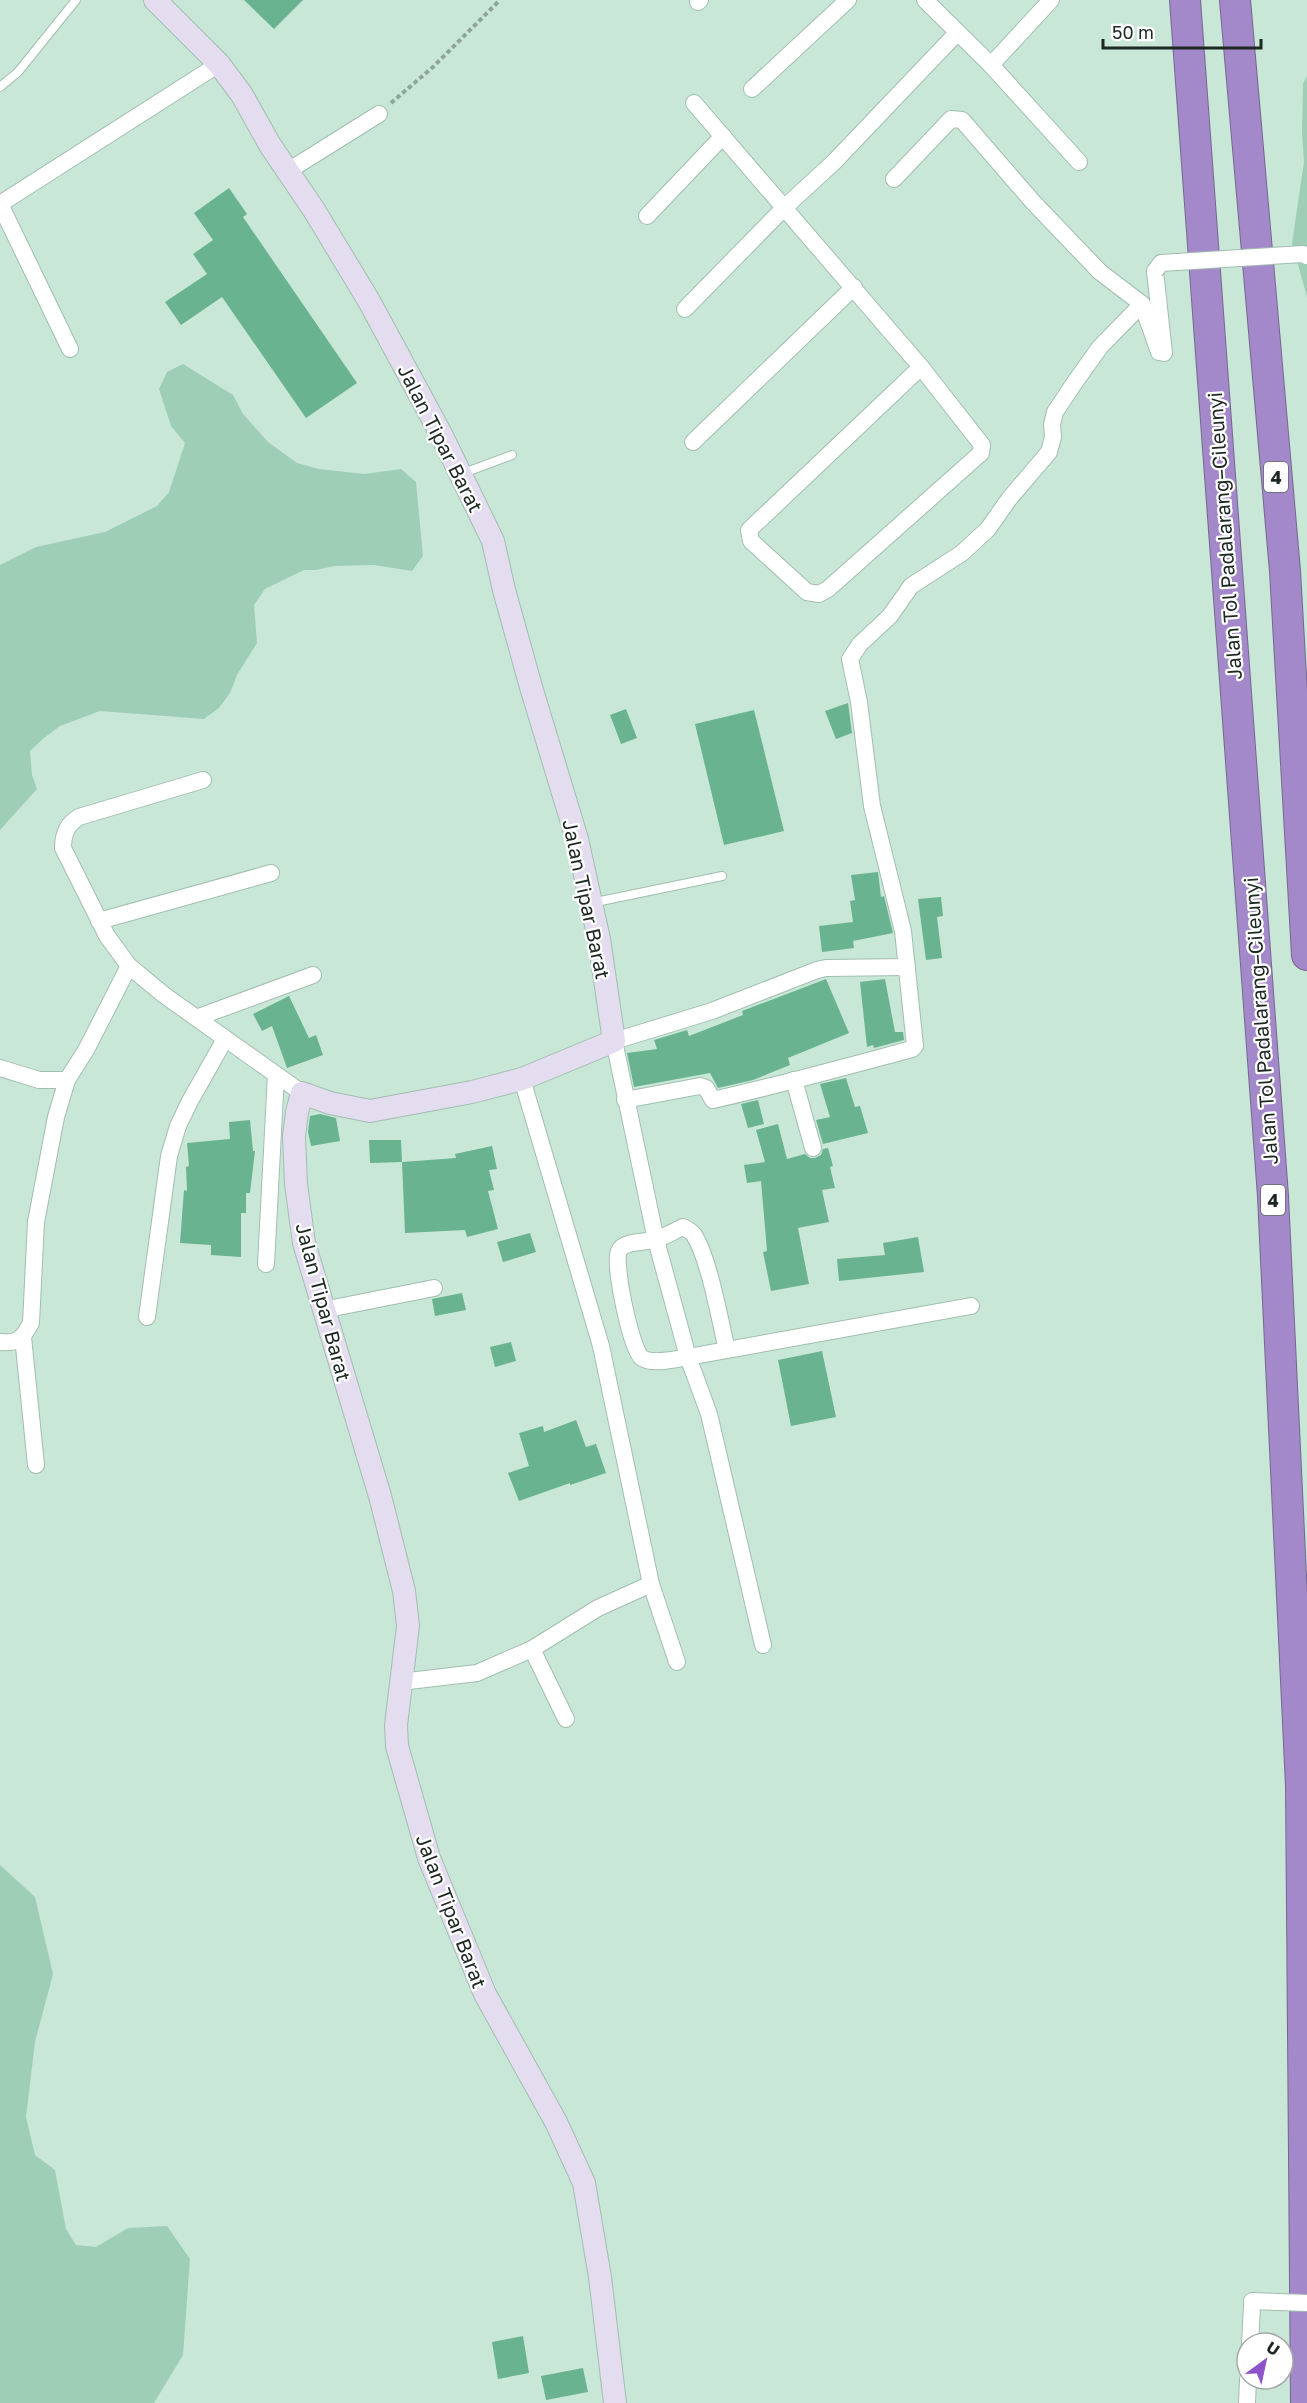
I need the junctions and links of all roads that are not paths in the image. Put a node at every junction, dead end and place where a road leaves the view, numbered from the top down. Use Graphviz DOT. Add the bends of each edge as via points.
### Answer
graph roads {
  1 [pos="76,0"];
  2 [pos="155,0"];
  3 [pos="848,0"];
  4 [pos="925,0"];
  5 [pos="1051,0"];
  6 [pos="1185,0"];
  7 [pos="1234,0"];
  8 [pos="957,33"];
  9 [pos="219,64"];
  10 [pos="991,65"];
  11 [pos="0,87"];
  12 [pos="752,89"];
  13 [pos="694,103"];
  14 [pos="379,114"];
  15 [pos="723,136"];
  16 [pos="1079,162"];
  17 [pos="288,171"];
  18 [pos="894,179"];
  19 [pos="0,204"];
  20 [pos="784,208"];
  21 [pos="647,216"];
  22 [pos="1307,256"];
  23 [pos="854,287"];
  24 [pos="1142,304"];
  25 [pos="685,309"];
  26 [pos="70,349"];
  27 [pos="921,367"];
  28 [pos="693,442"];
  29 [pos="512,455"];
  30 [pos="461,474"];
  31 [pos="203,780"];
  32 [pos="271,873"];
  33 [pos="722,876"];
  34 [pos="591,903"];
  35 [pos="99,921"];
  36 [pos="1307,955"];
  37 [pos="129,966"];
  38 [pos="907,967"];
  39 [pos="313,975"];
  40 [pos="196,1018"];
  41 [pos="225,1039"];
  42 [pos="614,1041"];
  43 [pos="0,1068"];
  44 [pos="276,1075"];
  45 [pos="522,1079"];
  46 [pos="68,1080"];
  47 [pos="794,1080"];
  48 [pos="302,1093"];
  49 [pos="625,1100"];
  50 [pos="813,1148"];
  51 [pos="656,1240"];
  52 [pos="266,1264"];
  53 [pos="434,1288"];
  54 [pos="971,1306"];
  55 [pos="323,1310"];
  56 [pos="147,1317"];
  57 [pos="23,1338"];
  58 [pos="0,1342"];
  59 [pos="727,1350"];
  60 [pos="688,1357"];
  61 [pos="36,1465"];
  62 [pos="651,1584"];
  63 [pos="763,1645"];
  64 [pos="532,1649"];
  65 [pos="677,1662"];
  66 [pos="400,1682"];
  67 [pos="566,1719"];
  68 [pos="1305,2011"];
  69 [pos="1307,2303"];
  70 [pos="1251,2331"];
  71 [pos="615,2403"];
  72 [pos="1306,2403"];
  1 -- 11 [label="lane" via="18,72"];
  2 -- 9 [label="street, Jalan Tipar Barat"];
  3 -- 12 [label="street"];
  4 -- 8 [label="street"];
  5 -- 10 [label="street"];
  6 -- 68 [label="highway, Jalan Tol Padalarang–Cileunyi / 4" via="1273,1196 1301,1786"];
  7 -- 36 [label="highway, 4" via="1285,571"];
  8 -- 10 [label="street"];
  8 -- 20 [label="street" via="834,162"];
  9 -- 17 [label="street, Jalan Tipar Barat"];
  9 -- 19 [label="street"];
  10 -- 16 [label="street"];
  13 -- 15 [label="street"];
  14 -- 17 [label="street"];
  15 -- 20 [label="street"];
  15 -- 21 [label="street"];
  17 -- 30 [label="street, Jalan Tipar Barat" via="369,301"];
  18 -- 24 [label="street" via="951,119 962,120 1100,272"];
  19 -- 26 [label="street"];
  20 -- 23 [label="street"];
  20 -- 25 [label="street"];
  22 -- 24 [label="street, bridge" via="1161,263 1155,271 1164,353 1159,352"];
  23 -- 27 [label="street"];
  23 -- 28 [label="street"];
  24 -- 38 [label="street" via="1100,347 1075,382 1055,412 1048,452 988,529 962,553 911,586 890,616 850,659 872,806 903,931"];
  27 -- 27 [label="street" via="749,531 751,541 807,592 819,594 828,589 981,453 980,439"];
  29 -- 30 [label="lane"];
  30 -- 34 [label="street, Jalan Tipar Barat" via="493,541 577,839"];
  31 -- 35 [label="street" via="72,821 63,848"];
  32 -- 35 [label="street"];
  33 -- 34 [label="lane"];
  34 -- 42 [label="street, Jalan Tipar Barat"];
  35 -- 37 [label="street"];
  37 -- 40 [label="street"];
  37 -- 46 [label="street"];
  38 -- 42 [label="street" via="818,970 712,1011"];
  38 -- 47 [label="street" via="915,1046 912,1049"];
  39 -- 40 [label="street"];
  40 -- 41 [label="street"];
  41 -- 44 [label="street"];
  41 -- 56 [label="street" via="189,1101 169,1156"];
  42 -- 45 [label="street"];
  42 -- 49 [label="street"];
  43 -- 46 [label="street" via="39,1080"];
  44 -- 48 [label="street"];
  44 -- 52 [label="street"];
  45 -- 48 [label="street" via="370,1111"];
  45 -- 62 [label="street" via="601,1346"];
  46 -- 57 [label="street" via="43,1177 36,1222 31,1323"];
  47 -- 49 [label="street" via="713,1100 706,1088 700,1086"];
  47 -- 50 [label="street"];
  48 -- 55 [label="street, Jalan Tipar Barat" via="294,1136 296,1184 304,1243"];
  49 -- 51 [label="street"];
  51 -- 59 [label="street" via="682,1227 694,1235 703,1254"];
  51 -- 60 [label="street"];
  51 -- 60 [label="street" via="622,1247 618,1252 635,1347 649,1361"];
  53 -- 55 [label="street"];
  54 -- 59 [label="street"];
  55 -- 66 [label="street, Jalan Tipar Barat" via="380,1496 404,1591 408,1626"];
  57 -- 58 [label="street" via="12,1344"];
  57 -- 61 [label="street"];
  59 -- 60 [label="street"];
  60 -- 63 [label="street" via="709,1414"];
  62 -- 64 [label="street" via="598,1608"];
  62 -- 65 [label="street"];
  64 -- 66 [label="street" via="477,1672"];
  64 -- 67 [label="street"];
  66 -- 71 [label="street, Jalan Tipar Barat" via="397,1746 429,1858 485,1994 556,2122 584,2183"];
  68 -- 72 [label="highway, Jalan Tol Padalarang–Cileunyi / 4"];
  69 -- 70 [label="street, bridge" via="1252,2301"];
}
